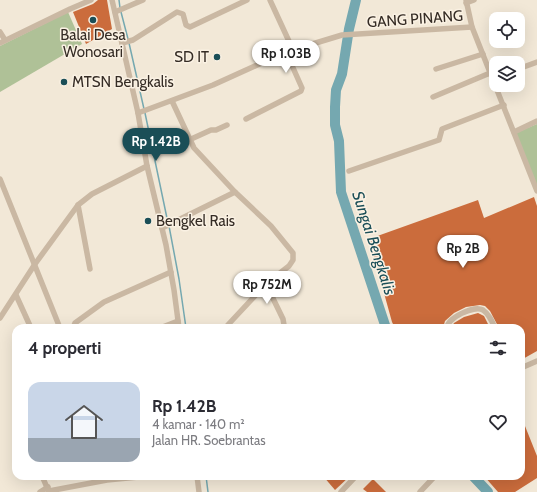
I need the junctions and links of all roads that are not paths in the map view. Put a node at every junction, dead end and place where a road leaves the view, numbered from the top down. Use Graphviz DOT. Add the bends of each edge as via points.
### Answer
graph roads {
  1 [pos="91,0"];
  2 [pos="112,0"];
  3 [pos="142,0"];
  4 [pos="247,0"];
  5 [pos="270,0"];
  6 [pos="474,0"];
  7 [pos="466,2"];
  8 [pos="119,11"];
  9 [pos="472,27"];
  10 [pos="0,32"];
  11 [pos="2,42"];
  12 [pos="127,42"];
  13 [pos="293,50"];
  14 [pos="286,52"];
  15 [pos="483,54"];
  16 [pos="537,62"];
  17 [pos="525,66"];
  18 [pos="436,69"];
  19 [pos="489,70"];
  20 [pos="489,73"];
  21 [pos="499,92"];
  22 [pos="433,97"];
  23 [pos="172,101"];
  24 [pos="504,105"];
  25 [pos="143,112"];
  26 [pos="246,119"];
  27 [pos="537,121"];
  28 [pos="227,125"];
  29 [pos="514,132"];
  30 [pos="189,140"];
  31 [pos="147,166"];
  32 [pos="349,171"];
  33 [pos="0,179"];
  34 [pos="537,191"];
  35 [pos="235,192"];
  36 [pos="78,205"];
  37 [pos="162,228"];
  38 [pos="35,264"];
  39 [pos="90,269"];
  40 [pos="171,272"];
  41 [pos="266,284"];
  42 [pos="16,296"];
  43 [pos="0,305"];
  44 [pos="4,312"];
  45 [pos="0,318"];
  46 [pos="178,321"];
  47 [pos="29,324"];
  48 [pos="58,324"];
  49 [pos="75,324"];
  50 [pos="170,324"];
  51 [pos="178,324"];
  52 [pos="229,324"];
  53 [pos="284,324"];
  54 [pos="447,324"];
  55 [pos="493,324"];
  56 [pos="537,361"];
  57 [pos="525,366"];
  58 [pos="44,480"];
  59 [pos="107,480"];
  60 [pos="199,480"];
  61 [pos="352,480"];
  62 [pos="431,480"];
  63 [pos="49,490"];
  64 [pos="40,492"];
  65 [pos="199,492"];
  66 [pos="341,492"];
  67 [pos="420,492"];
  1 -- 11 [label="street"];
  2 -- 8 [label="street"];
  3 -- 8 [label="street"];
  4 -- 12 [label="street" via="190,27 186,25 183,14 177,12"];
  5 -- 13 [label="street"];
  6 -- 7 [label="street"];
  7 -- 9 [label="street"];
  8 -- 12 [label="street"];
  9 -- 13 [label="street, GANG PINANG" via="342,35"];
  9 -- 15 [label="street"];
  10 -- 11 [label="street"];
  12 -- 25 [label="street"];
  13 -- 14 [label="street, GANG PINANG"];
  14 -- 23 [label="street, GANG PINANG"];
  14 -- 26 [label="street" via="302,90"];
  15 -- 18 [label="street"];
  15 -- 19 [label="street"];
  16 -- 17 [label="street"];
  20 -- 22 [label="street"];
  21 -- 24 [label="street"];
  23 -- 25 [label="street, GANG PINANG"];
  23 -- 30 [label="street"];
  24 -- 29 [label="street"];
  24 -- 32 [label="street" via="442,130 439,140"];
  25 -- 31 [label="street"];
  27 -- 29 [label="street"];
  28 -- 30 [label="street"];
  29 -- 34 [label="street"];
  30 -- 35 [label="street"];
  31 -- 36 [label="street" via="96,192"];
  31 -- 37 [label="street"];
  33 -- 38 [label="street"];
  35 -- 37 [label="street"];
  35 -- 41 [label="street" via="266,221 293,253 291,263"];
  36 -- 38 [label="street"];
  36 -- 39 [label="street"];
  37 -- 40 [label="street"];
  38 -- 42 [label="street"];
  38 -- 48 [label="street"];
  40 -- 46 [label="street"];
  40 -- 49 [label="street" via="104,302"];
  41 -- 52 [label="street"];
  41 -- 53 [label="street"];
  42 -- 44 [label="street"];
  42 -- 47 [label="street"];
  43 -- 44 [label="street"];
  44 -- 45 [label="street"];
  46 -- 50 [label="street"];
  46 -- 51 [label="street"];
  54 -- 55 [label="street" via="469,310 476,309 482,309 489,315"];
  56 -- 57 [label="street"];
  58 -- 63 [label="street"];
  59 -- 63 [label="street"];
  60 -- 65 [label="street"];
  61 -- 66 [label="street"];
  62 -- 67 [label="street"];
  63 -- 64 [label="street"];
}
